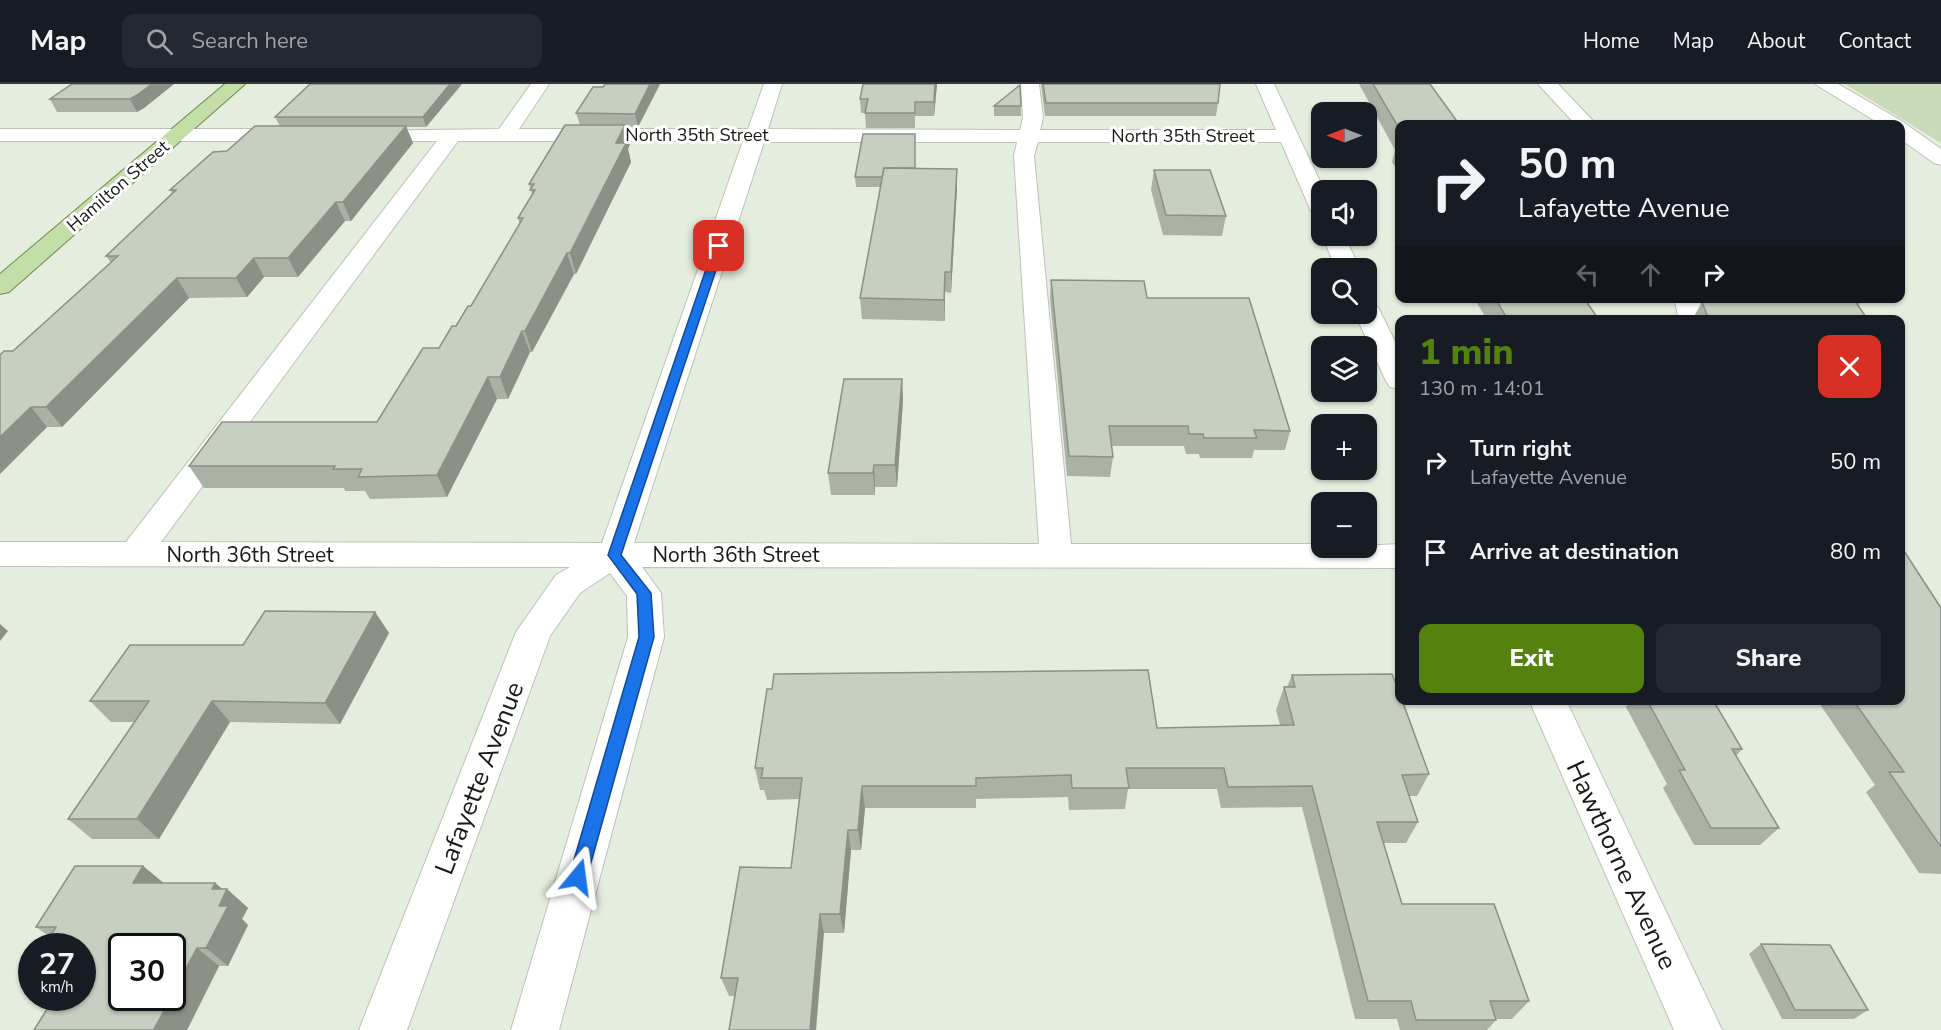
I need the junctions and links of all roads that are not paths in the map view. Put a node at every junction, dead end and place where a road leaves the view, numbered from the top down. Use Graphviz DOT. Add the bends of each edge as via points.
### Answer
graph roads {
  1 [pos="236,84"];
  2 [pos="540,84"];
  3 [pos="773,84"];
  4 [pos="1030,84"];
  5 [pos="1265,84"];
  6 [pos="1547,84"];
  7 [pos="1824,84"];
  8 [pos="1582,120"];
  9 [pos="1886,120"];
  10 [pos="1905,133"];
  11 [pos="0,135"];
  12 [pos="177,135"];
  13 [pos="309,135"];
  14 [pos="344,135"];
  15 [pos="452,135"];
  16 [pos="505,135"];
  17 [pos="757,135"];
  18 [pos="1030,136"];
  19 [pos="1287,136"];
  20 [pos="1941,159"];
  21 [pos="1311,187"];
  22 [pos="0,287"];
  23 [pos="1373,324"];
  24 [pos="1395,370"];
  25 [pos="0,554"];
  26 [pos="134,555"];
  27 [pos="614,555"];
  28 [pos="1056,555"];
  29 [pos="1395,556"];
  30 [pos="1548,705"];
  31 [pos="383,1030"];
  32 [pos="535,1030"];
  33 [pos="1698,1030"];
  1 -- 12 [label="main road, Hamilton Street"];
  2 -- 16 [label="street"];
  3 -- 17 [label="street"];
  4 -- 18 [label="street"];
  5 -- 19 [label="street"];
  6 -- 8 [label="street"];
  7 -- 9 [label="street"];
  10 -- 20 [label="street"];
  11 -- 12 [label="street"];
  12 -- 13 [label="street"];
  12 -- 22 [label="main road, Hamilton Street"];
  14 -- 15 [label="street, North 35th Street"];
  15 -- 16 [label="street, North 35th Street"];
  15 -- 26 [label="street"];
  16 -- 17 [label="street, North 35th Street"];
  17 -- 18 [label="street, North 35th Street"];
  17 -- 27 [label="street"];
  18 -- 19 [label="street, North 35th Street"];
  18 -- 28 [label="street" via="1024,156"];
  19 -- 21 [label="street"];
  23 -- 24 [label="street"];
  25 -- 26 [label="street, North 36th Street"];
  26 -- 27 [label="street, North 36th Street"];
  27 -- 28 [label="street, North 36th Street"];
  27 -- 31 [label="street, Lafayette Avenue" via="568,584 534,632"];
  27 -- 32 [label="street" via="644,593 646,637"];
  28 -- 29 [label="street, North 36th Street"];
  30 -- 33 [label="street, Hawthorne Avenue"];
}
